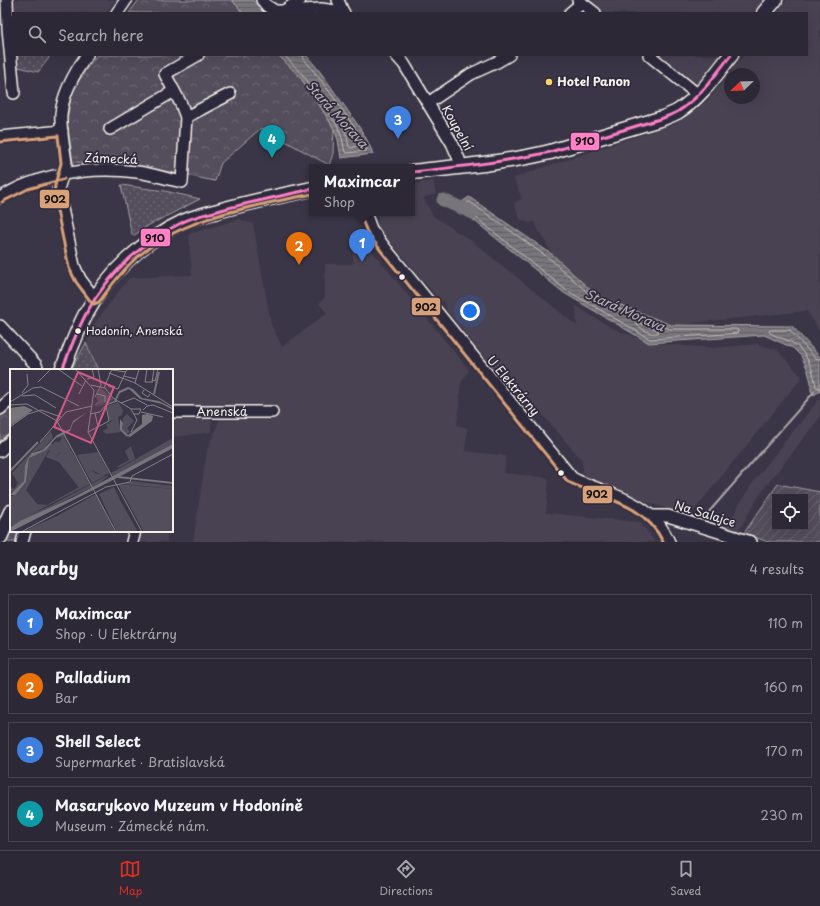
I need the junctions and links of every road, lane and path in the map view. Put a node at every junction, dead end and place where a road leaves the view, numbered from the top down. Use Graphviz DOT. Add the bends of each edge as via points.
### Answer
graph roads {
  1 [pos="7,0"];
  2 [pos="126,0"];
  3 [pos="262,0"];
  4 [pos="300,0"];
  5 [pos="338,0"];
  6 [pos="775,0"];
  7 [pos="580,1"];
  8 [pos="118,12"];
  9 [pos="283,12"];
  10 [pos="344,12"];
  11 [pos="571,12"];
  12 [pos="594,12"];
  13 [pos="765,12"];
  14 [pos="4,28"];
  15 [pos="86,56"];
  16 [pos="196,56"];
  17 [pos="397,56"];
  18 [pos="507,56"];
  19 [pos="650,56"];
  20 [pos="730,56"];
  21 [pos="174,91"];
  22 [pos="14,93"];
  23 [pos="230,94"];
  24 [pos="698,96"];
  25 [pos="428,103"];
  26 [pos="186,117"];
  27 [pos="110,129"];
  28 [pos="62,131"];
  29 [pos="0,137"];
  30 [pos="461,167"];
  31 [pos="415,172"];
  32 [pos="63,174"];
  33 [pos="309,190"];
  34 [pos="0,198"];
  35 [pos="366,216"];
  36 [pos="95,299"];
  37 [pos="0,326"];
  38 [pos="38,369"];
  39 [pos="62,369"];
  40 [pos="10,400"];
  41 [pos="0,409"];
  42 [pos="173,412"];
  43 [pos="272,412"];
  44 [pos="10,441"];
  45 [pos="0,451"];
  46 [pos="10,514"];
  47 [pos="651,516"];
  48 [pos="25,532"];
  49 [pos="135,532"];
  50 [pos="0,537"];
  51 [pos="22,542"];
  52 [pos="132,542"];
  53 [pos="669,542"];
  54 [pos="751,542"];
  1 -- 14 [label="street"];
  2 -- 8 [label="street"];
  3 -- 9 [label="street" via="275,11"];
  4 -- 9 [label="street"];
  5 -- 10 [label="street"];
  6 -- 13 [label="main road"];
  7 -- 11 [label="street"];
  7 -- 12 [label="street"];
  9 -- 10 [label="street" via="321,9"];
  14 -- 22 [label="street"];
  15 -- 28 [label="street" via="67,90 61,114"];
  16 -- 21 [label="street" via="165,74"];
  17 -- 25 [label="street, Koupelní"];
  18 -- 25 [label="street, Koupelní" via="471,74"];
  19 -- 24 [label="street"];
  20 -- 24 [label="main road"];
  21 -- 26 [label="street"];
  21 -- 27 [label="street"];
  23 -- 26 [label="street"];
  24 -- 30 [label="main road" via="684,108 639,126 533,157"];
  25 -- 30 [label="street, Koupelní" via="452,143"];
  26 -- 32 [label="street, Zámecká" via="182,182 118,170"];
  28 -- 29 [label="street"];
  28 -- 32 [label="street" via="66,163"];
  30 -- 31 [label="main road"];
  32 -- 34 [label="street, Zámecká" via="26,184"];
  32 -- 36 [label="street" via="58,189 74,266"];
  33 -- 36 [label="main road" via="232,207 196,217 171,228 136,252 106,283"];
  35 -- 47 [label="street, U Elektrárny" via="371,229 385,248 572,478 630,502"];
  36 -- 39 [label="main road"];
  37 -- 38 [label="street"];
  40 -- 41 [label="street"];
  42 -- 43 [label="street, Anenská"];
  44 -- 45 [label="street"];
  46 -- 50 [label="main road"];
  47 -- 53 [label="street, U Elektrárny"];
  47 -- 54 [label="street, Na Salajce" via="668,516"];
  48 -- 51 [label="street"];
  49 -- 52 [label="street"];
}
